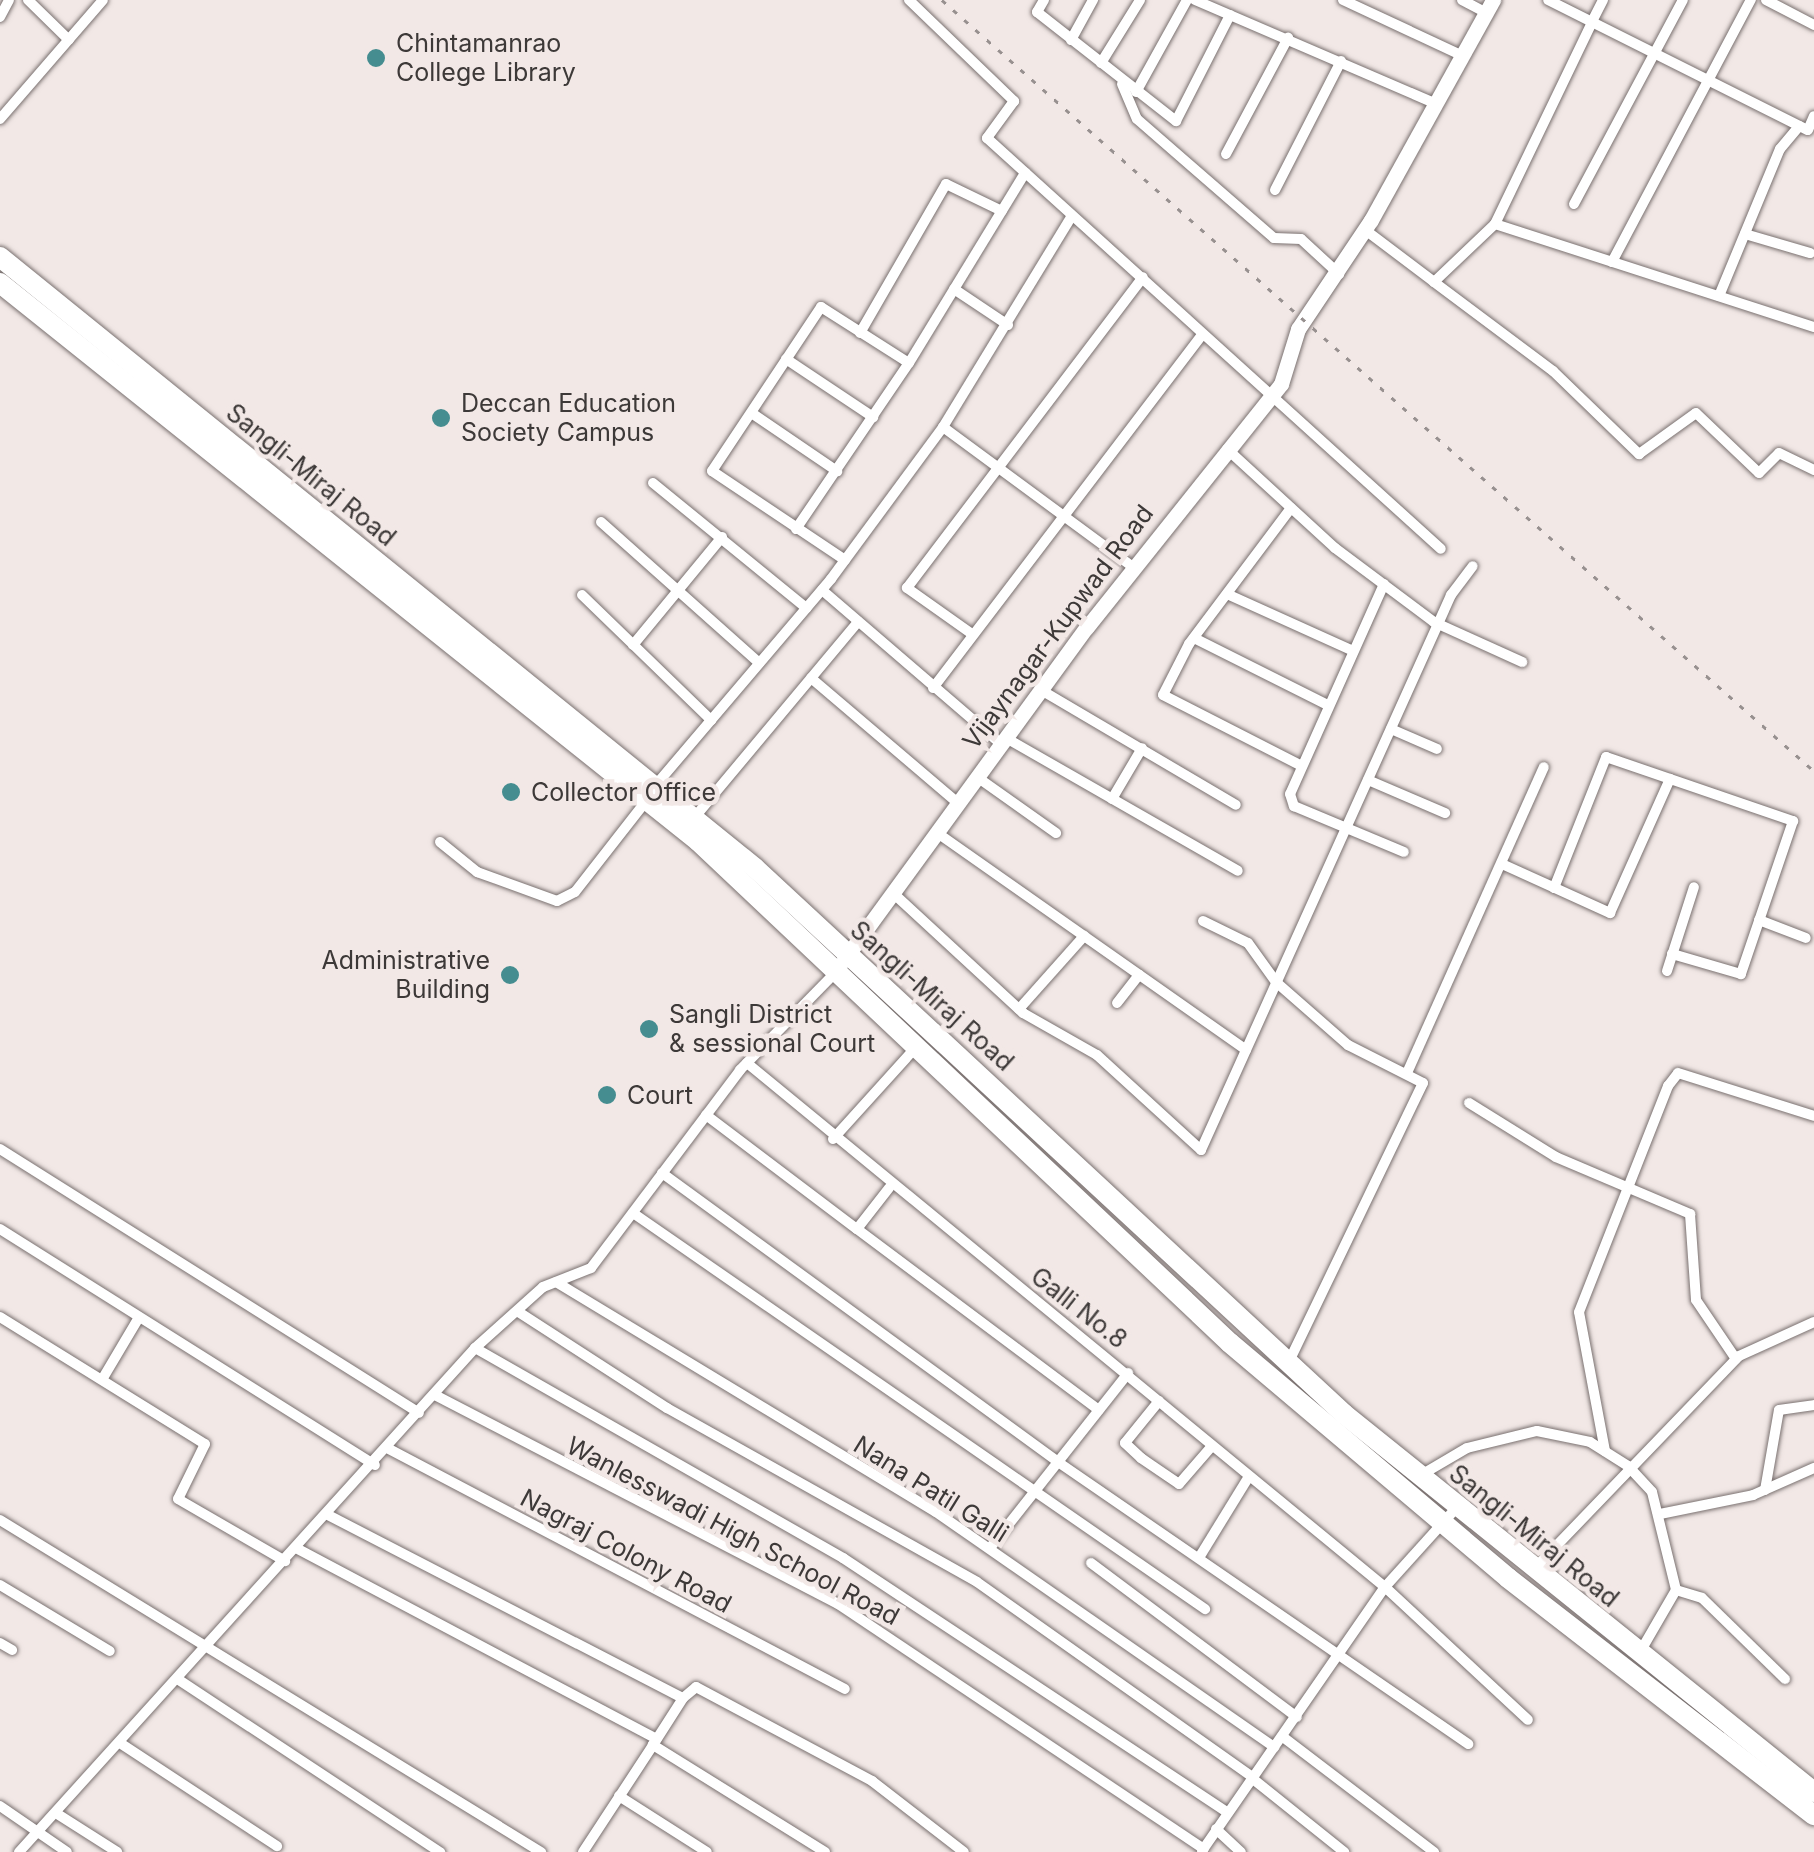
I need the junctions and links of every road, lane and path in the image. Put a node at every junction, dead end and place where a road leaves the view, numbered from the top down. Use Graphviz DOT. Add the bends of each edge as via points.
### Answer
graph roads {
  1 [pos="9,0"];
  2 [pos="28,0"];
  3 [pos="103,0"];
  4 [pos="909,0"];
  5 [pos="1093,0"];
  6 [pos="1140,0"];
  7 [pos="1186,0"];
  8 [pos="1196,0"];
  9 [pos="1343,0"];
  10 [pos="1462,0"];
  11 [pos="1548,0"];
  12 [pos="1603,0"];
  13 [pos="1683,0"];
  14 [pos="1751,0"];
  15 [pos="1766,0"];
  16 [pos="1040,2"];
  17 [pos="1489,6"];
  18 [pos="1230,15"];
  19 [pos="0,17"];
  20 [pos="1592,22"];
  21 [pos="1814,25"];
  22 [pos="1288,38"];
  23 [pos="69,40"];
  24 [pos="1072,40"];
  25 [pos="1656,50"];
  26 [pos="1461,54"];
  27 [pos="1341,60"];
  28 [pos="1101,64"];
  29 [pos="1120,79"];
  30 [pos="1709,81"];
  31 [pos="1136,92"];
  32 [pos="1436,104"];
  33 [pos="1814,116"];
  34 [pos="0,118"];
  35 [pos="1807,130"];
  36 [pos="1226,154"];
  37 [pos="1024,173"];
  38 [pos="1275,190"];
  39 [pos="1574,204"];
  40 [pos="1002,211"];
  41 [pos="1072,216"];
  42 [pos="1494,224"];
  43 [pos="1364,230"];
  44 [pos="1745,234"];
  45 [pos="1813,250"];
  46 [pos="0,256"];
  47 [pos="1612,262"];
  48 [pos="1339,274"];
  49 [pos="1143,276"];
  50 [pos="1434,282"];
  51 [pos="0,283"];
  52 [pos="954,289"];
  53 [pos="1719,296"];
  54 [pos="1008,326"];
  55 [pos="1814,327"];
  56 [pos="860,332"];
  57 [pos="1200,336"];
  58 [pos="786,359"];
  59 [pos="909,363"];
  60 [pos="1269,396"];
  61 [pos="753,414"];
  62 [pos="873,416"];
  63 [pos="944,427"];
  64 [pos="1227,449"];
  65 [pos="996,466"];
  66 [pos="1814,470"];
  67 [pos="837,471"];
  68 [pos="653,483"];
  69 [pos="1291,508"];
  70 [pos="1063,516"];
  71 [pos="601,522"];
  72 [pos="796,529"];
  73 [pos="722,537"];
  74 [pos="1441,549"];
  75 [pos="844,560"];
  76 [pos="1473,566"];
  77 [pos="1132,567"];
  78 [pos="1384,584"];
  79 [pos="678,590"];
  80 [pos="822,590"];
  81 [pos="1226,594"];
  82 [pos="582,595"];
  83 [pos="806,608"];
  84 [pos="858,622"];
  85 [pos="1438,624"];
  86 [pos="972,634"];
  87 [pos="1194,638"];
  88 [pos="634,645"];
  89 [pos="1353,650"];
  90 [pos="1522,662"];
  91 [pos="760,663"];
  92 [pos="812,678"];
  93 [pos="933,688"];
  94 [pos="1040,690"];
  95 [pos="1328,705"];
  96 [pos="711,720"];
  97 [pos="1391,728"];
  98 [pos="1003,741"];
  99 [pos="1142,748"];
  100 [pos="1436,749"];
  101 [pos="1302,766"];
  102 [pos="1544,768"];
  103 [pos="977,777"];
  104 [pos="1670,778"];
  105 [pos="1368,780"];
  106 [pos="651,794"];
  107 [pos="1112,800"];
  108 [pos="958,802"];
  109 [pos="1236,806"];
  110 [pos="1444,813"];
  111 [pos="694,818"];
  112 [pos="1346,828"];
  113 [pos="936,832"];
  114 [pos="1056,833"];
  115 [pos="440,842"];
  116 [pos="1404,852"];
  117 [pos="1502,864"];
  118 [pos="1238,871"];
  119 [pos="1694,887"];
  120 [pos="1554,888"];
  121 [pos="892,892"];
  122 [pos="1759,920"];
  123 [pos="1203,921"];
  124 [pos="1084,936"];
  125 [pos="1806,938"];
  126 [pos="1672,954"];
  127 [pos="843,962"];
  128 [pos="1667,971"];
  129 [pos="1139,975"];
  130 [pos="1276,982"];
  131 [pos="1117,1003"];
  132 [pos="1019,1009"];
  133 [pos="916,1046"];
  134 [pos="1246,1050"];
  135 [pos="746,1063"];
  136 [pos="1407,1073"];
  137 [pos="1469,1103"];
  138 [pos="706,1115"];
  139 [pos="1814,1116"];
  140 [pos="833,1139"];
  141 [pos="0,1149"];
  142 [pos="662,1173"];
  143 [pos="1629,1182"];
  144 [pos="889,1188"];
  145 [pos="633,1213"];
  146 [pos="0,1229"];
  147 [pos="857,1229"];
  148 [pos="556,1282"];
  149 [pos="516,1310"];
  150 [pos="0,1317"];
  151 [pos="138,1319"];
  152 [pos="1814,1322"];
  153 [pos="475,1348"];
  154 [pos="1736,1359"];
  155 [pos="1288,1364"];
  156 [pos="1128,1372"];
  157 [pos="103,1378"];
  158 [pos="436,1395"];
  159 [pos="1158,1401"];
  160 [pos="1814,1406"];
  161 [pos="1098,1410"];
  162 [pos="420,1413"];
  163 [pos="1211,1448"];
  164 [pos="389,1449"];
  165 [pos="1605,1452"];
  166 [pos="1058,1462"];
  167 [pos="375,1465"];
  168 [pos="1814,1468"];
  169 [pos="1634,1473"];
  170 [pos="1420,1476"];
  171 [pos="1248,1478"];
  172 [pos="1037,1488"];
  173 [pos="1764,1490"];
  174 [pos="1458,1506"];
  175 [pos="1660,1514"];
  176 [pos="328,1515"];
  177 [pos="0,1520"];
  178 [pos="1437,1520"];
  179 [pos="296,1548"];
  180 [pos="990,1548"];
  181 [pos="1200,1556"];
  182 [pos="284,1561"];
  183 [pos="1090,1563"];
  184 [pos="1534,1568"];
  185 [pos="0,1585"];
  186 [pos="1385,1588"];
  187 [pos="1676,1590"];
  188 [pos="1205,1609"];
  189 [pos="0,1642"];
  190 [pos="12,1650"];
  191 [pos="1343,1650"];
  192 [pos="110,1651"];
  193 [pos="206,1653"];
  194 [pos="1639,1653"];
  195 [pos="180,1680"];
  196 [pos="1785,1680"];
  197 [pos="845,1689"];
  198 [pos="683,1698"];
  199 [pos="1297,1717"];
  200 [pos="1528,1720"];
  201 [pos="1283,1737"];
  202 [pos="655,1742"];
  203 [pos="120,1743"];
  204 [pos="1469,1744"];
  205 [pos="1274,1747"];
  206 [pos="1252,1777"];
  207 [pos="1814,1792"];
  208 [pos="619,1796"];
  209 [pos="0,1806"];
  210 [pos="1227,1812"];
  211 [pos="58,1815"];
  212 [pos="1814,1815"];
  213 [pos="1216,1829"];
  214 [pos="42,1833"];
  215 [pos="277,1846"];
  216 [pos="1203,1850"];
  217 [pos="19,1852"];
  218 [pos="67,1852"];
  219 [pos="117,1852"];
  220 [pos="440,1852"];
  221 [pos="541,1852"];
  222 [pos="583,1852"];
  223 [pos="707,1852"];
  224 [pos="825,1852"];
  225 [pos="964,1852"];
  226 [pos="1241,1852"];
  227 [pos="1344,1852"];
  228 [pos="1434,1852"];
  1 -- 19 [label="street"];
  2 -- 23 [label="street"];
  3 -- 23 [label="street"];
  4 -- 37 [label="street" via="1014,101 987,138"];
  5 -- 24 [label="street"];
  6 -- 28 [label="street"];
  7 -- 31 [label="street"];
  8 -- 18 [label="street"];
  9 -- 26 [label="street"];
  10 -- 17 [label="street"];
  11 -- 20 [label="street"];
  12 -- 20 [label="street"];
  13 -- 25 [label="street"];
  14 -- 30 [label="street"];
  15 -- 21 [label="street"];
  16 -- 24 [label="street"];
  17 -- 26 [label="street"];
  18 -- 22 [label="street"];
  18 -- 31 [label="street" via="1176,120"];
  20 -- 25 [label="street"];
  20 -- 42 [label="street"];
  22 -- 27 [label="street"];
  22 -- 36 [label="street"];
  23 -- 34 [label="street"];
  24 -- 28 [label="street"];
  25 -- 30 [label="street"];
  25 -- 39 [label="street"];
  26 -- 32 [label="street"];
  27 -- 32 [label="street"];
  27 -- 38 [label="street"];
  28 -- 29 [label="street"];
  29 -- 31 [label="street"];
  29 -- 48 [label="street" via="1137,119 1274,238 1300,239"];
  30 -- 35 [label="street"];
  30 -- 47 [label="street"];
  32 -- 43 [label="street"];
  33 -- 35 [label="street"];
  35 -- 44 [label="street"];
  37 -- 40 [label="street"];
  37 -- 41 [label="street"];
  40 -- 52 [label="street"];
  40 -- 56 [label="street" via="946,184"];
  41 -- 49 [label="street"];
  41 -- 54 [label="street"];
  42 -- 47 [label="street"];
  42 -- 50 [label="street"];
  43 -- 48 [label="street"];
  43 -- 50 [label="street"];
  44 -- 45 [label="street"];
  44 -- 53 [label="street"];
  46 -- 106 [label="highway, Sangli-Miraj Road"];
  47 -- 53 [label="street"];
  48 -- 60 [label="street, Vijaynagar-Kupwad Road" via="1298,329"];
  49 -- 57 [label="street"];
  49 -- 65 [label="street"];
  50 -- 66 [label="street" via="1553,372 1640,454 1696,412 1758,472 1779,453"];
  51 -- 106 [label="highway, Sangli-Miraj Road"];
  52 -- 54 [label="street"];
  52 -- 59 [label="street"];
  53 -- 55 [label="street"];
  54 -- 63 [label="street"];
  56 -- 58 [label="street" via="821,307"];
  56 -- 59 [label="street"];
  57 -- 60 [label="street"];
  57 -- 70 [label="street"];
  58 -- 61 [label="street"];
  58 -- 62 [label="street"];
  59 -- 62 [label="street"];
  60 -- 64 [label="street, Vijaynagar-Kupwad Road"];
  60 -- 74 [label="street"];
  61 -- 67 [label="street"];
  61 -- 72 [label="street" via="712,471"];
  62 -- 67 [label="street"];
  63 -- 65 [label="street"];
  63 -- 75 [label="street"];
  64 -- 69 [label="street"];
  64 -- 77 [label="street, Vijaynagar-Kupwad Road"];
  65 -- 70 [label="street"];
  65 -- 86 [label="street" via="907,588"];
  67 -- 72 [label="street"];
  68 -- 73 [label="street"];
  69 -- 78 [label="street"];
  69 -- 81 [label="street"];
  70 -- 77 [label="street"];
  70 -- 86 [label="street"];
  71 -- 79 [label="street"];
  72 -- 75 [label="street"];
  73 -- 79 [label="street"];
  73 -- 83 [label="street"];
  75 -- 80 [label="street"];
  76 -- 85 [label="street"];
  77 -- 94 [label="street, Vijaynagar-Kupwad Road"];
  78 -- 85 [label="street"];
  78 -- 89 [label="street"];
  79 -- 88 [label="street"];
  79 -- 91 [label="street"];
  80 -- 83 [label="street"];
  80 -- 84 [label="street"];
  81 -- 87 [label="street"];
  81 -- 89 [label="street"];
  82 -- 88 [label="street"];
  83 -- 91 [label="street"];
  84 -- 92 [label="street"];
  84 -- 93 [label="street"];
  85 -- 90 [label="street"];
  85 -- 97 [label="street"];
  86 -- 93 [label="street"];
  87 -- 95 [label="street"];
  87 -- 101 [label="street" via="1165,701"];
  88 -- 96 [label="street"];
  89 -- 95 [label="street"];
  91 -- 96 [label="street"];
  92 -- 108 [label="street"];
  92 -- 111 [label="street"];
  93 -- 98 [label="street"];
  94 -- 98 [label="street, Vijaynagar-Kupwad Road"];
  94 -- 99 [label="street"];
  95 -- 101 [label="street"];
  96 -- 106 [label="street"];
  97 -- 100 [label="street"];
  97 -- 105 [label="street"];
  98 -- 103 [label="street, Vijaynagar-Kupwad Road"];
  98 -- 107 [label="street"];
  99 -- 107 [label="street"];
  99 -- 109 [label="street"];
  101 -- 112 [label="street" via="1294,806"];
  102 -- 117 [label="street"];
  103 -- 108 [label="street, Vijaynagar-Kupwad Road"];
  103 -- 114 [label="street"];
  104 -- 120 [label="street" via="1606,757"];
  104 -- 120 [label="street" via="1617,907 1610,913"];
  104 -- 122 [label="street" via="1792,820"];
  105 -- 110 [label="street"];
  105 -- 112 [label="street"];
  106 -- 111 [label="highway, Sangli-Miraj Road"];
  106 -- 115 [label="street" via="576,892 557,901 477,872"];
  106 -- 127 [label="highway, Sangli-Miraj Road"];
  107 -- 118 [label="street"];
  108 -- 113 [label="street, Vijaynagar-Kupwad Road"];
  111 -- 127 [label="highway, Sangli-Miraj Road"];
  112 -- 116 [label="street"];
  112 -- 130 [label="street"];
  113 -- 121 [label="street, Vijaynagar-Kupwad Road"];
  113 -- 124 [label="street"];
  117 -- 120 [label="street"];
  117 -- 136 [label="street"];
  119 -- 126 [label="street"];
  121 -- 127 [label="street, Vijaynagar-Kupwad Road"];
  121 -- 132 [label="street"];
  122 -- 125 [label="street"];
  122 -- 126 [label="street" via="1741,974"];
  123 -- 130 [label="street" via="1248,942"];
  124 -- 129 [label="street"];
  124 -- 132 [label="street"];
  126 -- 128 [label="street"];
  127 -- 133 [label="highway, Sangli-Miraj Road"];
  127 -- 135 [label="street"];
  127 -- 155 [label="highway, Sangli-Miraj Road"];
  129 -- 131 [label="street"];
  129 -- 134 [label="street"];
  130 -- 134 [label="street"];
  130 -- 136 [label="street" via="1348,1044"];
  132 -- 134 [label="street" via="1097,1056 1201,1150"];
  133 -- 140 [label="street"];
  133 -- 178 [label="highway, Sangli-Miraj Road" via="1230,1343"];
  135 -- 138 [label="street"];
  135 -- 140 [label="street, Galli No.8"];
  136 -- 155 [label="street" via="1423,1082"];
  137 -- 143 [label="street" via="1556,1157"];
  138 -- 142 [label="street"];
  138 -- 147 [label="street"];
  139 -- 143 [label="street" via="1678,1073"];
  140 -- 144 [label="street, Galli No.8"];
  141 -- 162 [label="street"];
  142 -- 145 [label="street"];
  142 -- 166 [label="street"];
  143 -- 154 [label="street" via="1690,1214 1696,1300"];
  143 -- 165 [label="street" via="1579,1312"];
  144 -- 147 [label="street"];
  144 -- 156 [label="street, Galli No.8"];
  145 -- 148 [label="street" via="591,1268"];
  145 -- 172 [label="street"];
  146 -- 151 [label="street"];
  147 -- 161 [label="street"];
  148 -- 149 [label="street"];
  148 -- 180 [label="street, Nana Patil Galli"];
  149 -- 153 [label="street"];
  149 -- 206 [label="street" via="667,1408 978,1582"];
  150 -- 157 [label="street"];
  151 -- 157 [label="street"];
  151 -- 167 [label="street"];
  152 -- 154 [label="street"];
  153 -- 158 [label="street"];
  153 -- 210 [label="street" via="844,1558"];
  154 -- 169 [label="street"];
  155 -- 170 [label="highway, Sangli-Miraj Road"];
  156 -- 159 [label="street, Galli No.8"];
  156 -- 161 [label="street"];
  157 -- 182 [label="street" via="205,1444 178,1499"];
  158 -- 162 [label="street"];
  158 -- 216 [label="street, Wanlesswadi High School Road" via="838,1604"];
  159 -- 163 [label="street, Galli No.8"];
  159 -- 163 [label="street" via="1125,1443 1141,1458 1179,1484"];
  160 -- 173 [label="street" via="1780,1410"];
  161 -- 166 [label="street"];
  162 -- 164 [label="street"];
  163 -- 171 [label="street, Galli No.8"];
  164 -- 167 [label="street"];
  164 -- 197 [label="street, Nagraj Colony Road"];
  165 -- 169 [label="street"];
  165 -- 170 [label="street" via="1537,1431 1467,1448"];
  166 -- 172 [label="street"];
  166 -- 181 [label="street"];
  167 -- 176 [label="street"];
  168 -- 173 [label="street"];
  169 -- 175 [label="street"];
  169 -- 184 [label="street"];
  170 -- 174 [label="highway, Sangli-Miraj Road"];
  171 -- 181 [label="street"];
  171 -- 186 [label="street, Galli No.8"];
  172 -- 180 [label="street"];
  172 -- 188 [label="street"];
  173 -- 175 [label="street"];
  174 -- 178 [label="street"];
  174 -- 184 [label="highway, Sangli-Miraj Road"];
  175 -- 187 [label="street"];
  176 -- 179 [label="street"];
  176 -- 198 [label="street"];
  177 -- 193 [label="street"];
  178 -- 186 [label="street"];
  178 -- 212 [label="highway, Sangli-Miraj Road"];
  179 -- 182 [label="street"];
  179 -- 202 [label="street"];
  180 -- 205 [label="street, Nana Patil Galli"];
  181 -- 191 [label="street"];
  182 -- 193 [label="street"];
  183 -- 199 [label="street"];
  184 -- 194 [label="highway, Sangli-Miraj Road"];
  185 -- 192 [label="street"];
  186 -- 191 [label="street"];
  186 -- 200 [label="street, Galli No.8"];
  187 -- 194 [label="street"];
  187 -- 196 [label="street" via="1702,1598"];
  189 -- 190 [label="street"];
  191 -- 199 [label="street"];
  191 -- 204 [label="street"];
  193 -- 195 [label="street"];
  193 -- 221 [label="street"];
  194 -- 207 [label="highway, Sangli-Miraj Road"];
  195 -- 203 [label="street"];
  195 -- 220 [label="street"];
  198 -- 202 [label="street"];
  198 -- 225 [label="street" via="696,1687 872,1781"];
  199 -- 201 [label="street"];
  201 -- 205 [label="street"];
  201 -- 228 [label="street"];
  202 -- 208 [label="street"];
  202 -- 224 [label="street"];
  203 -- 211 [label="street"];
  203 -- 215 [label="street"];
  205 -- 206 [label="street"];
  206 -- 210 [label="street"];
  206 -- 227 [label="street"];
  208 -- 222 [label="street"];
  208 -- 223 [label="street"];
  209 -- 214 [label="street"];
  210 -- 213 [label="street"];
  211 -- 214 [label="street"];
  211 -- 219 [label="street"];
  213 -- 216 [label="street"];
  213 -- 226 [label="street"];
  214 -- 217 [label="street"];
  214 -- 218 [label="street"];
}
